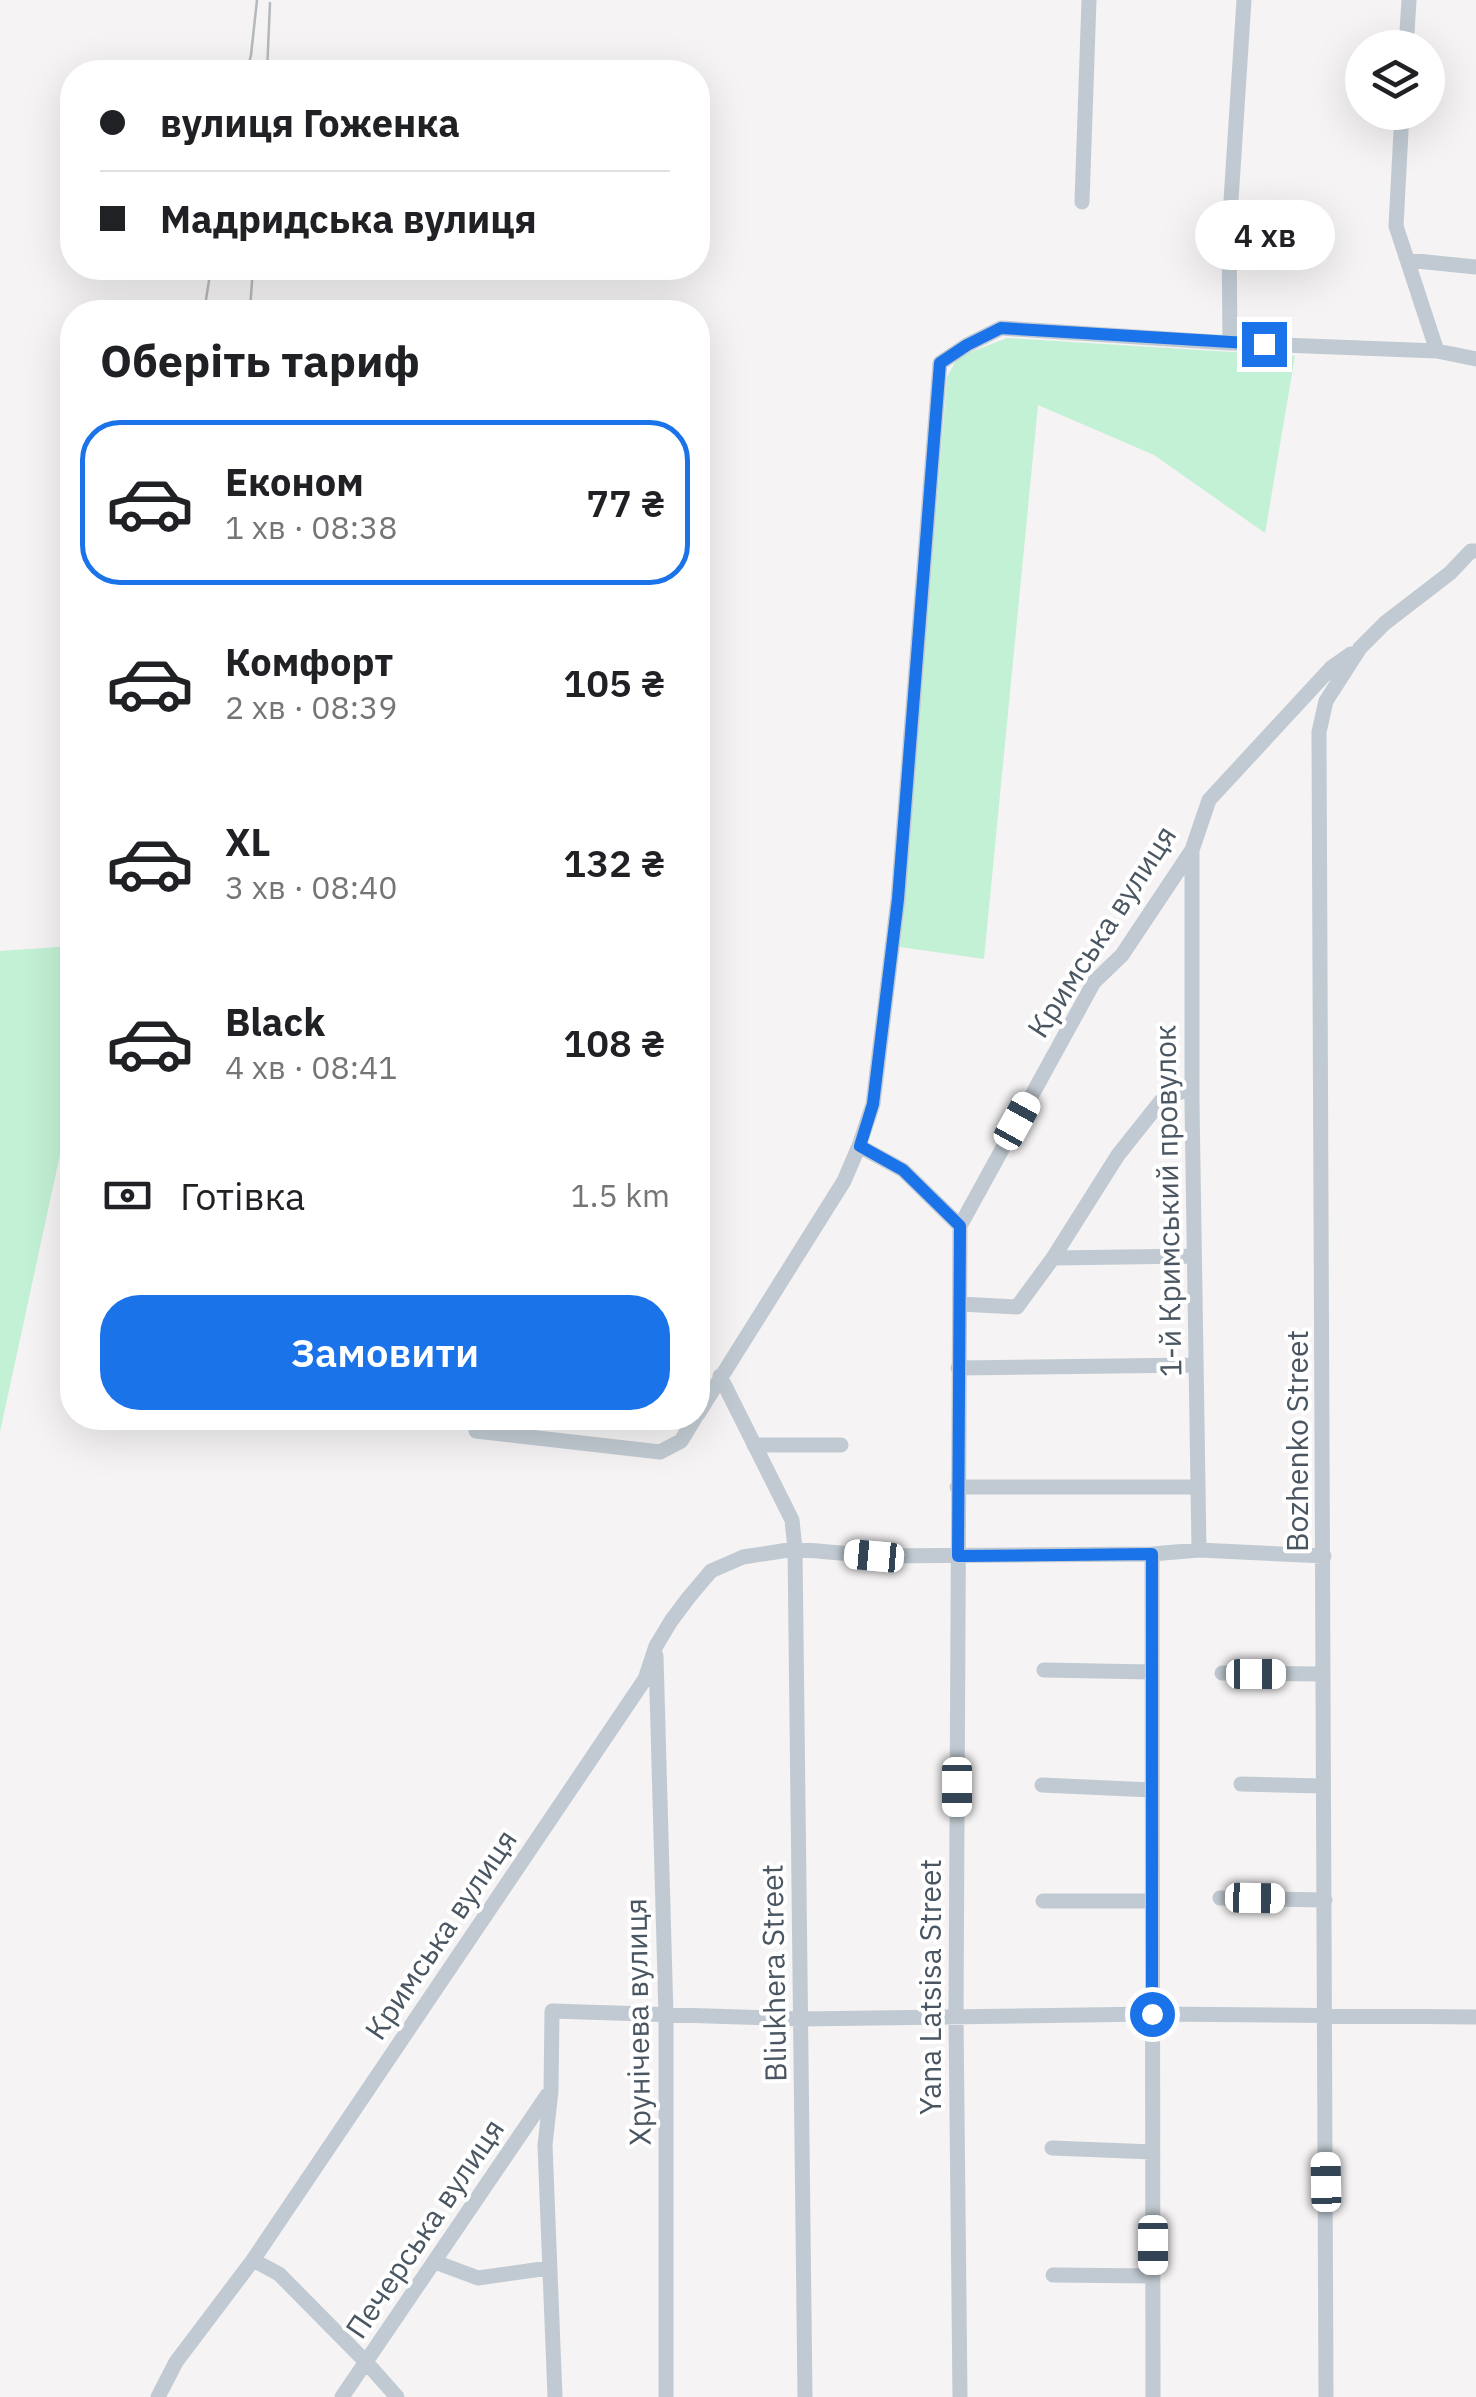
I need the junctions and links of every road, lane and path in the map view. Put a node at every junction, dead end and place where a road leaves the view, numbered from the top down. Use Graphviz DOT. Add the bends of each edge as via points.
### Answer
graph roads {
  1 [pos="1089,0"];
  2 [pos="1244,0"];
  3 [pos="1409,0"];
  4 [pos="1407,30"];
  5 [pos="1401,130"];
  6 [pos="1082,202"];
  7 [pos="1407,260"];
  8 [pos="1476,267"];
  9 [pos="1230,343"];
  10 [pos="1437,351"];
  11 [pos="1476,359"];
  12 [pos="1476,551"];
  13 [pos="1360,648"];
  14 [pos="1192,850"];
  15 [pos="1192,1087"];
  16 [pos="860,1146"];
  17 [pos="960,1226"];
  18 [pos="1194,1256"];
  19 [pos="1053,1258"];
  20 [pos="960,1304"];
  21 [pos="1196,1365"];
  22 [pos="958,1368"];
  23 [pos="720,1376"];
  24 [pos="710,1393"];
  25 [pos="688,1430"];
  26 [pos="476,1431"];
  27 [pos="754,1445"];
  28 [pos="841,1445"];
  29 [pos="1198,1486"];
  30 [pos="957,1487"];
  31 [pos="795,1549"];
  32 [pos="1199,1550"];
  33 [pos="1152,1554"];
  34 [pos="958,1556"];
  35 [pos="1324,1556"];
  36 [pos="656,1646"];
  37 [pos="1044,1670"];
  38 [pos="1152,1672"];
  39 [pos="1222,1673"];
  40 [pos="1322,1674"];
  41 [pos="1241,1784"];
  42 [pos="1042,1785"];
  43 [pos="1322,1786"];
  44 [pos="1152,1790"];
  45 [pos="1220,1898"];
  46 [pos="1325,1900"];
  47 [pos="1043,1901"];
  48 [pos="1152,1901"];
  49 [pos="1152,2014"];
  50 [pos="666,2016"];
  51 [pos="1324,2016"];
  52 [pos="1476,2017"];
  53 [pos="956,2018"];
  54 [pos="801,2019"];
  55 [pos="550,2090"];
  56 [pos="1052,2148"];
  57 [pos="1152,2152"];
  58 [pos="252,2260"];
  59 [pos="435,2262"];
  60 [pos="549,2268"];
  61 [pos="1053,2275"];
  62 [pos="1153,2276"];
  63 [pos="366,2362"];
  64 [pos="158,2397"];
  65 [pos="342,2397"];
  66 [pos="396,2397"];
  67 [pos="555,2397"];
  68 [pos="666,2397"];
  69 [pos="805,2397"];
  70 [pos="960,2397"];
  71 [pos="1153,2397"];
  72 [pos="1326,2397"];
  1 -- 6 [label="street"];
  2 -- 9 [label="street" via="1229,231"];
  3 -- 4 [label="street"];
  5 -- 7 [label="street" via="1396,226"];
  7 -- 8 [label="street"];
  7 -- 10 [label="street"];
  9 -- 10 [label="street"];
  9 -- 16 [label="street" via="1001,328 940,363 898,899 873,1104"];
  10 -- 11 [label="street"];
  12 -- 13 [label="street, Bozhenko Street"];
  13 -- 14 [label="street, Кримська вулиця" via="1331,668 1210,800"];
  13 -- 35 [label="street, Bozhenko Street" via="1326,702 1319,732"];
  14 -- 15 [label="street, 1-й Кримський провулок"];
  14 -- 17 [label="street, Кримська вулиця" via="1122,956 1094,982"];
  15 -- 18 [label="street, 1-й Кримський провулок"];
  15 -- 19 [label="street" via="1161,1101"];
  16 -- 17 [label="street" via="903,1170"];
  16 -- 23 [label="street" via="844,1182"];
  17 -- 20 [label="street, Yana Latsisa Street"];
  18 -- 19 [label="street"];
  18 -- 21 [label="street, 1-й Кримський провулок"];
  19 -- 20 [label="street" via="1018,1307"];
  20 -- 22 [label="street, Yana Latsisa Street"];
  21 -- 22 [label="street"];
  21 -- 29 [label="street, 1-й Кримський провулок"];
  22 -- 30 [label="street, Yana Latsisa Street"];
  23 -- 24 [label="street"];
  23 -- 27 [label="street, Bliukhera Street"];
  25 -- 26 [label="street" via="660,1452"];
  27 -- 28 [label="street"];
  27 -- 31 [label="street, Bliukhera Street" via="792,1520"];
  29 -- 30 [label="street"];
  29 -- 32 [label="street, 1-й Кримський провулок"];
  30 -- 34 [label="street, Yana Latsisa Street"];
  31 -- 34 [label="street, Кримська вулиця"];
  31 -- 36 [label="street, Кримська вулиця" via="743,1557 712,1571"];
  31 -- 54 [label="street, Bliukhera Street"];
  32 -- 33 [label="street, Кримська вулиця"];
  32 -- 35 [label="street, Кримська вулиця"];
  33 -- 34 [label="street, Кримська вулиця"];
  33 -- 38 [label="street"];
  34 -- 53 [label="street, Yana Latsisa Street"];
  35 -- 40 [label="street, Bozhenko Street"];
  36 -- 50 [label="street, Хрунічева вулиця"];
  36 -- 58 [label="street, Кримська вулиця" via="644,1679"];
  37 -- 38 [label="street"];
  38 -- 44 [label="street"];
  39 -- 40 [label="street"];
  40 -- 43 [label="street, Bozhenko Street"];
  41 -- 43 [label="street"];
  42 -- 44 [label="street"];
  43 -- 46 [label="street, Bozhenko Street"];
  44 -- 48 [label="street"];
  45 -- 46 [label="street"];
  46 -- 51 [label="street, Bozhenko Street"];
  47 -- 48 [label="street"];
  48 -- 49 [label="street"];
  49 -- 51 [label="street"];
  49 -- 53 [label="street"];
  49 -- 57 [label="street"];
  50 -- 54 [label="street"];
  50 -- 55 [label="street" via="552,2011"];
  50 -- 68 [label="street, Хрунічева вулиця"];
  51 -- 52 [label="street"];
  51 -- 72 [label="street, Bozhenko Street"];
  53 -- 54 [label="street"];
  53 -- 70 [label="street, Yana Latsisa Street"];
  54 -- 69 [label="street, Bliukhera Street"];
  55 -- 59 [label="street, Печерська вулиця"];
  55 -- 60 [label="street"];
  56 -- 57 [label="street"];
  57 -- 62 [label="street"];
  58 -- 63 [label="street" via="278,2274"];
  58 -- 64 [label="street, Кримська вулиця"];
  59 -- 60 [label="street" via="478,2278"];
  59 -- 63 [label="street, Печерська вулиця"];
  60 -- 67 [label="street"];
  61 -- 62 [label="street"];
  62 -- 71 [label="street"];
  63 -- 65 [label="street, Печерська вулиця"];
  63 -- 66 [label="street"];
}
